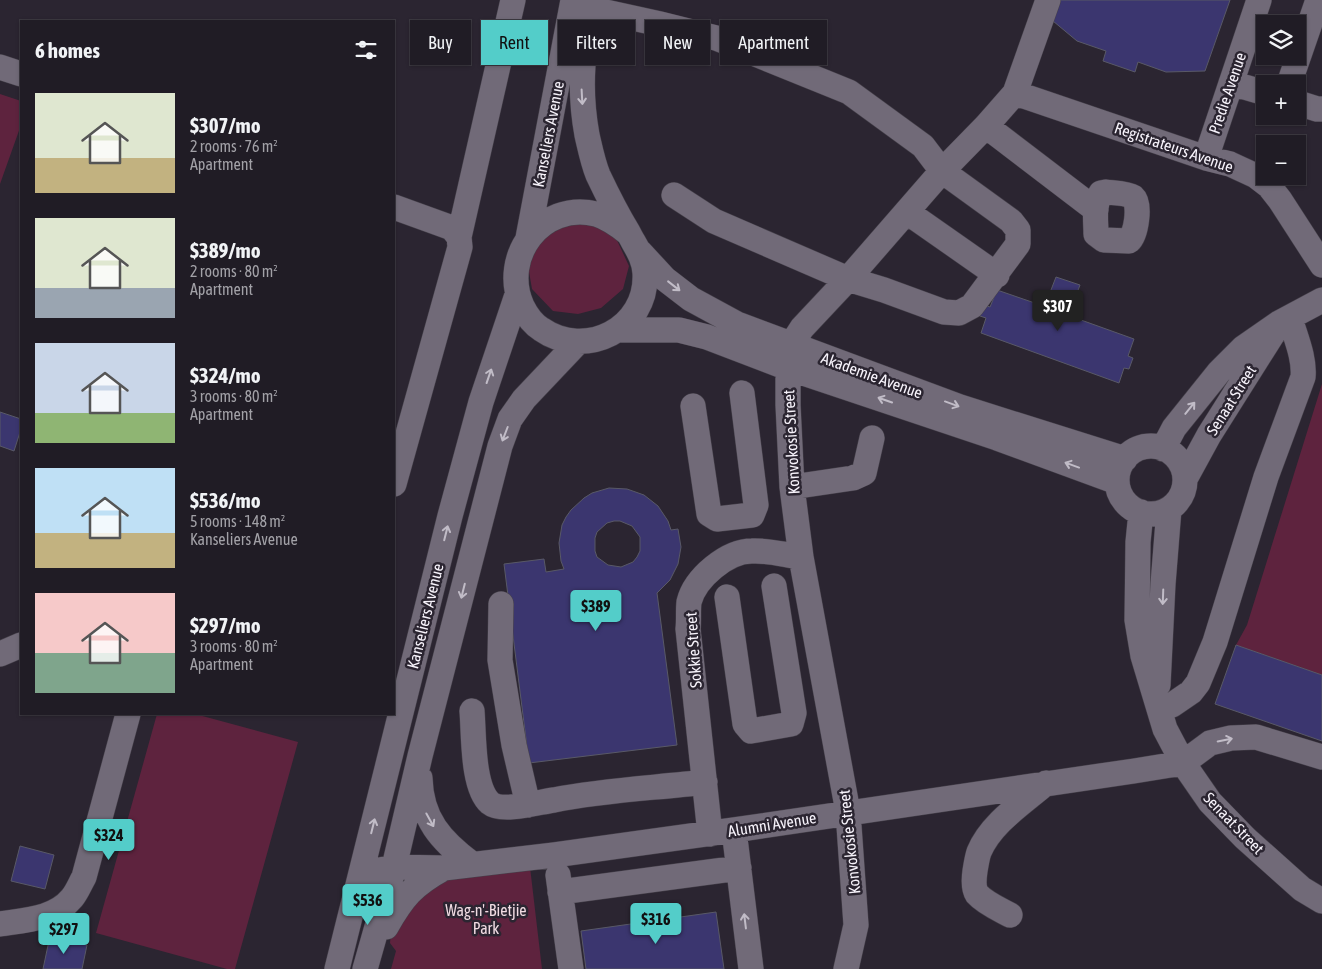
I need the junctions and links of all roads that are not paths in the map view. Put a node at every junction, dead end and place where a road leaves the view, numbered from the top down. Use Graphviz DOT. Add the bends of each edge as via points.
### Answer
graph roads {
  1 [pos="513,0"];
  2 [pos="1260,0"];
  3 [pos="1318,0"];
  4 [pos="1040,2"];
  5 [pos="586,3"];
  6 [pos="0,67"];
  7 [pos="20,74"];
  8 [pos="1292,75"];
  9 [pos="1231,83"];
  10 [pos="1256,90"];
  11 [pos="1015,92"];
  12 [pos="1306,106"];
  13 [pos="1322,109"];
  14 [pos="986,126"];
  15 [pos="1206,158"];
  16 [pos="942,171"];
  17 [pos="674,195"];
  18 [pos="395,207"];
  19 [pos="1096,210"];
  20 [pos="907,212"];
  21 [pos="460,237"];
  22 [pos="528,238"];
  23 [pos="634,243"];
  24 [pos="1322,266"];
  25 [pos="997,275"];
  26 [pos="848,279"];
  27 [pos="517,295"];
  28 [pos="1322,300"];
  29 [pos="1284,320"];
  30 [pos="618,330"];
  31 [pos="578,342"];
  32 [pos="789,357"];
  33 [pos="742,393"];
  34 [pos="693,406"];
  35 [pos="872,438"];
  36 [pos="790,443"];
  37 [pos="748,449"];
  38 [pos="1164,449"];
  39 [pos="1121,471"];
  40 [pos="1185,479"];
  41 [pos="395,480"];
  42 [pos="792,487"];
  43 [pos="1170,509"];
  44 [pos="1141,512"];
  45 [pos="801,557"];
  46 [pos="774,586"];
  47 [pos="727,597"];
  48 [pos="501,604"];
  49 [pos="20,645"];
  50 [pos="818,645"];
  51 [pos="783,651"];
  52 [pos="0,654"];
  53 [pos="506,700"];
  54 [pos="1158,704"];
  55 [pos="431,711"];
  56 [pos="472,711"];
  57 [pos="128,715"];
  58 [pos="420,756"];
  59 [pos="1322,757"];
  60 [pos="1183,762"];
  61 [pos="705,782"];
  62 [pos="1046,783"];
  63 [pos="528,805"];
  64 [pos="848,812"];
  65 [pos="722,832"];
  66 [pos="554,855"];
  67 [pos="472,864"];
  68 [pos="394,867"];
  69 [pos="444,868"];
  70 [pos="739,868"];
  71 [pos="361,874"];
  72 [pos="560,892"];
  73 [pos="1322,901"];
  74 [pos="1010,915"];
  75 [pos="0,924"];
  76 [pos="366,965"];
  77 [pos="337,969"];
  78 [pos="571,969"];
  79 [pos="752,969"];
  80 [pos="846,969"];
  1 -- 21 [label="street"];
  2 -- 9 [label="street, Predie Avenue"];
  3 -- 8 [label="street"];
  4 -- 11 [label="street"];
  5 -- 16 [label="street" via="716,38 849,92 923,146"];
  5 -- 22 [label="street, Kanseliers Avenue"];
  5 -- 23 [label="street, Kanseliers Avenue, one-way" via="581,79 589,145 597,173"];
  6 -- 7 [label="street"];
  9 -- 10 [label="street"];
  9 -- 15 [label="street, Predie Avenue"];
  11 -- 14 [label="street"];
  11 -- 15 [label="street, Registrateurs Avenue"];
  12 -- 13 [label="street"];
  14 -- 16 [label="street"];
  14 -- 19 [label="street"];
  15 -- 24 [label="street, Registrateurs Avenue" via="1230,164 1269,186"];
  16 -- 20 [label="street"];
  16 -- 25 [label="street" via="1011,221 1018,230 1018,244"];
  17 -- 26 [label="street" via="714,221"];
  18 -- 21 [label="street" via="452,228"];
  20 -- 25 [label="street"];
  20 -- 26 [label="street"];
  21 -- 41 [label="street" via="456,264"];
  22 -- 23 [label="street, Kanseliers Avenue" via="550,220 577,212 596,214 613,222"];
  22 -- 27 [label="street, Kanseliers Avenue" via="518,256 515,275"];
  23 -- 30 [label="street, Kanseliers Avenue" via="645,273 643,295 634,314"];
  23 -- 32 [label="street, Akademie Avenue, one-way" via="665,279 690,299"];
  25 -- 26 [label="street" via="972,306 959,314 944,312"];
  26 -- 32 [label="street" via="802,328"];
  27 -- 31 [label="street, Kanseliers Avenue" via="526,314 540,329 558,338"];
  71 -- 27 [label="street, Kanseliers Avenue, one-way" via="480,402"];
  28 -- 29 [label="street, Senaat Street"];
  38 -- 29 [label="street, Senaat Street, one-way" via="1174,428 1219,372 1243,348"];
  29 -- 40 [label="street, Senaat Street" via="1209,434"];
  29 -- 54 [label="street" via="1304,369 1308,397 1306,414 1238,603 1222,621 1198,683 1172,705"];
  30 -- 31 [label="street, Kanseliers Avenue" via="599,339"];
  30 -- 32 [label="street, Akademie Avenue" via="679,330"];
  31 -- 55 [label="street, Kanseliers Avenue, one-way" via="510,418 495,463"];
  32 -- 36 [label="street, Konvokosie Street"];
  32 -- 39 [label="street, Akademie Avenue" via="997,438"];
  33 -- 37 [label="street"];
  34 -- 37 [label="street" via="710,514 717,519 752,515 756,505"];
  35 -- 42 [label="street" via="864,474"];
  36 -- 37 [label="street"];
  36 -- 42 [label="street, Konvokosie Street"];
  38 -- 39 [label="street" via="1153,446 1132,452"];
  38 -- 40 [label="street" via="1181,464"];
  39 -- 44 [label="street" via="1120,492 1124,501"];
  40 -- 43 [label="street, Senaat Street" via="1181,496"];
  42 -- 45 [label="street, Konvokosie Street"];
  43 -- 44 [label="street" via="1161,513"];
  43 -- 54 [label="street, Senaat Street, one-way"];
  44 -- 54 [label="street, Senaat Street" via="1137,620 1143,656"];
  45 -- 50 [label="street, Konvokosie Street"];
  45 -- 61 [label="street, Sokkie Street" via="750,550 729,557 698,583 690,601 688,629"];
  46 -- 51 [label="street"];
  47 -- 51 [label="street" via="745,724 751,731 791,724 794,713"];
  48 -- 53 [label="street" via="500,660"];
  49 -- 52 [label="street"];
  50 -- 51 [label="street"];
  50 -- 64 [label="street, Konvokosie Street"];
  53 -- 56 [label="street"];
  53 -- 63 [label="street"];
  54 -- 60 [label="street, Senaat Street" via="1165,729"];
  55 -- 56 [label="street"];
  55 -- 58 [label="street, Kanseliers Avenue"];
  56 -- 63 [label="street" via="482,790 490,803 498,806"];
  57 -- 75 [label="street" via="84,877 72,897 58,911"];
  58 -- 67 [label="street, one-way" via="420,794 430,821 444,840"];
  58 -- 68 [label="street, Kanseliers Avenue"];
  60 -- 59 [label="street, one-way" via="1210,743 1256,737"];
  60 -- 62 [label="street, Alumni Avenue"];
  60 -- 73 [label="street, Senaat Street" via="1210,802 1245,838 1302,888"];
  61 -- 63 [label="street" via="568,797"];
  61 -- 65 [label="street, Sokkie Street"];
  62 -- 64 [label="street, Alumni Avenue"];
  62 -- 74 [label="street" via="1004,818 989,836 978,858 974,889 988,903"];
  64 -- 65 [label="street, Alumni Avenue"];
  64 -- 80 [label="street, Konvokosie Street" via="856,926"];
  65 -- 66 [label="street, Alumni Avenue"];
  65 -- 70 [label="street, Sokkie Street"];
  66 -- 67 [label="street, Alumni Avenue"];
  66 -- 72 [label="street"];
  67 -- 69 [label="street, Alumni Avenue"];
  68 -- 69 [label="street, Alumni Avenue"];
  68 -- 71 [label="street, Alumni Avenue"];
  68 -- 76 [label="street, Kanseliers Avenue"];
  69 -- 76 [label="street" via="408,892"];
  70 -- 72 [label="street"];
  79 -- 70 [label="street, Sokkie Street, one-way"];
  71 -- 77 [label="street, Kanseliers Avenue"];
  72 -- 78 [label="street"];
}
